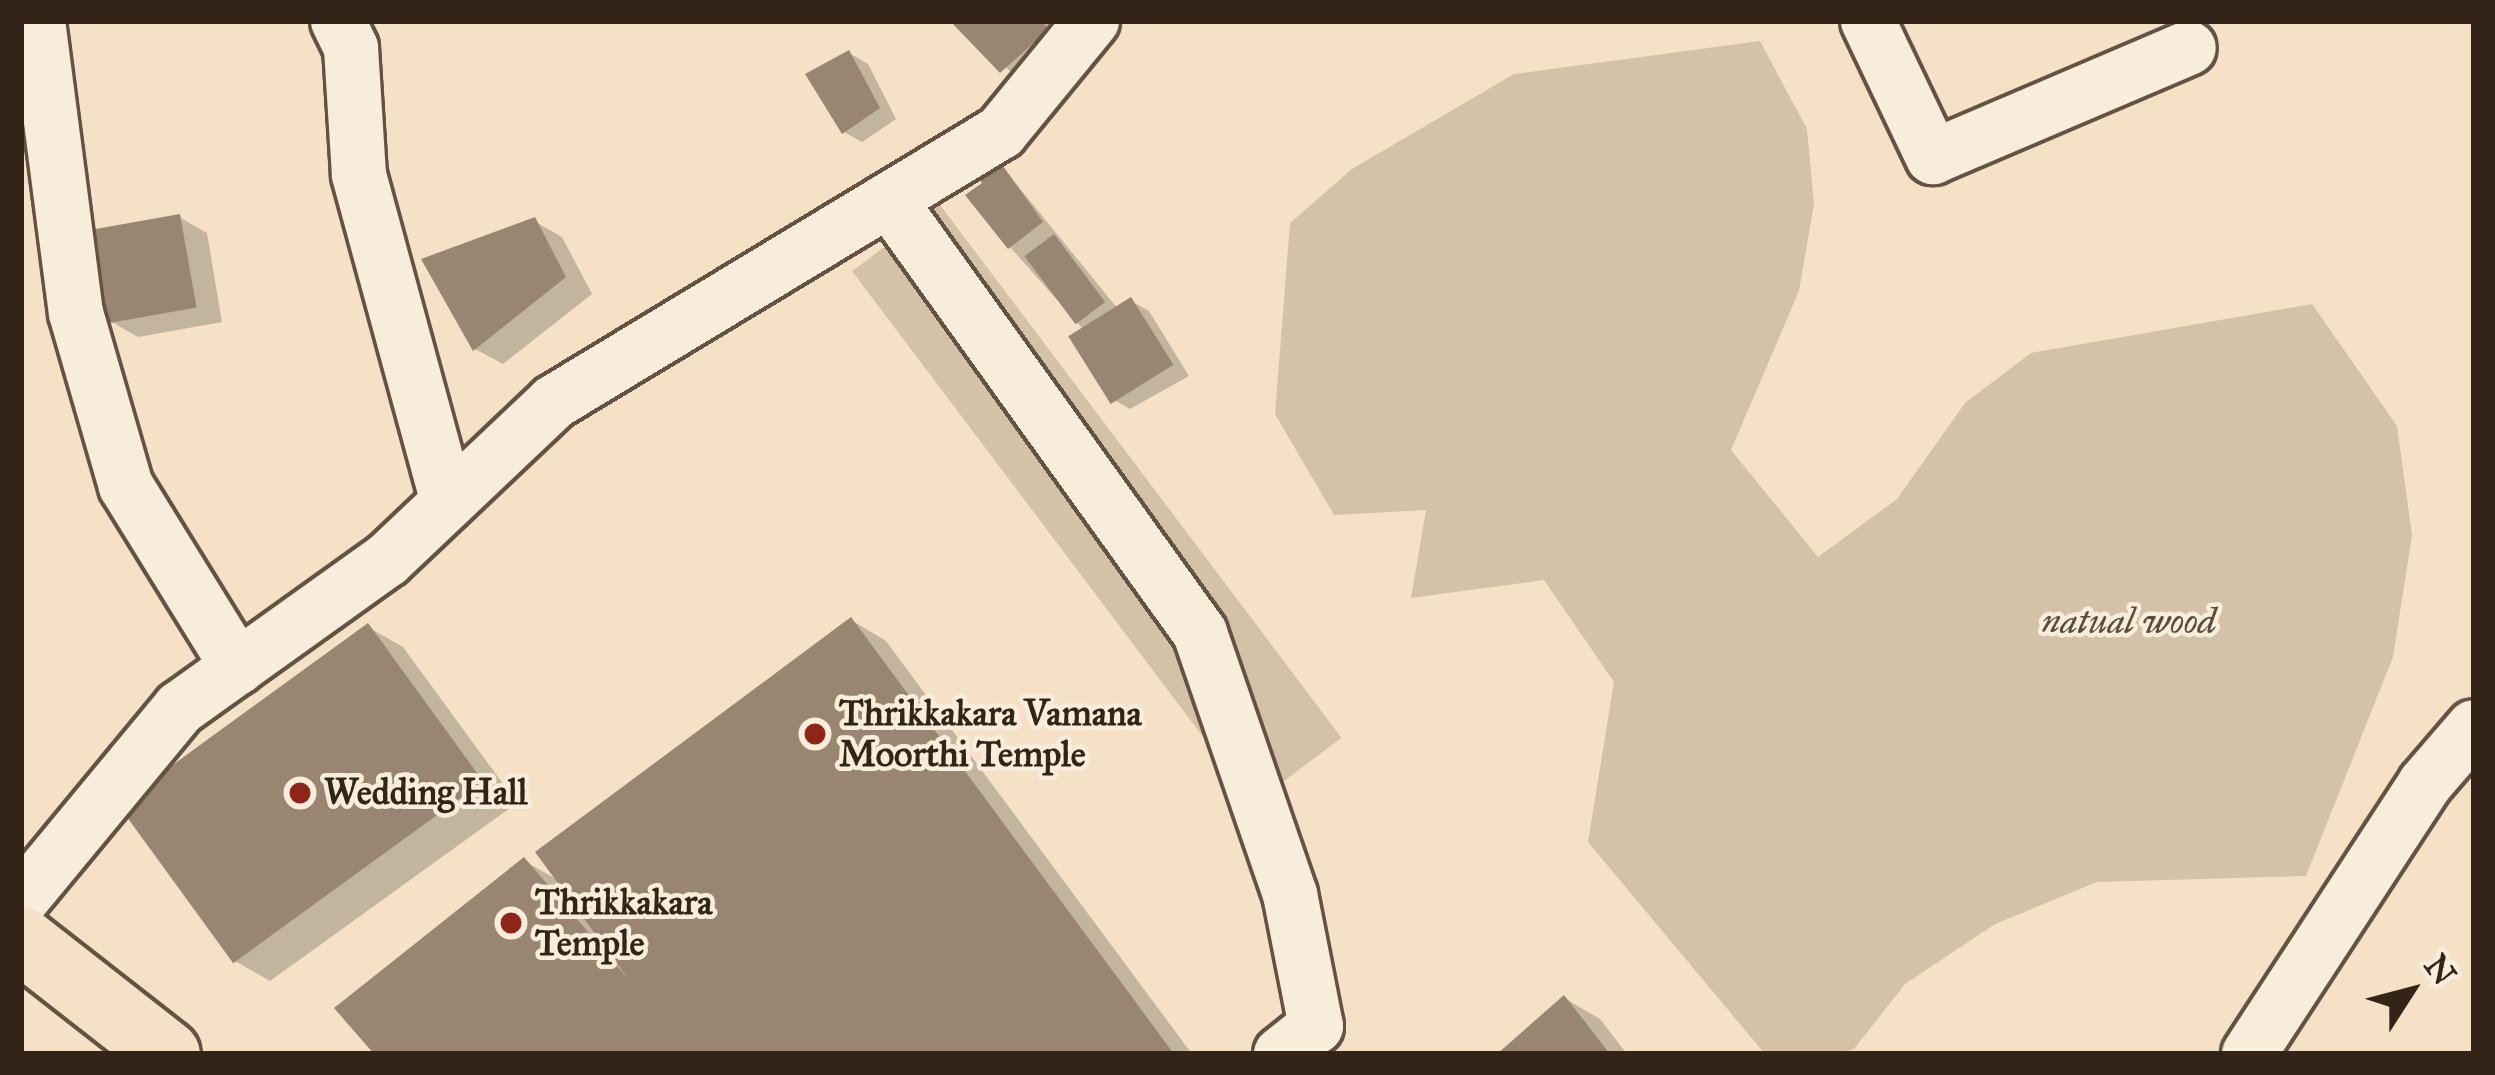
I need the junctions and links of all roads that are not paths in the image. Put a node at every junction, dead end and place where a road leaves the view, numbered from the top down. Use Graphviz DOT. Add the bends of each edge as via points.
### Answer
graph roads {
  1 [pos="38,21"];
  2 [pos="338,21"];
  3 [pos="1092,21"];
  4 [pos="1868,21"];
  5 [pos="2189,48"];
  6 [pos="889,200"];
  7 [pos="448,502"];
  8 [pos="238,668"];
  9 [pos="2464,756"];
  10 [pos="21,900"];
  11 [pos="21,940"];
  12 [pos="166,1054"];
  13 [pos="1281,1054"];
  14 [pos="2248,1054"];
  1 -- 8 [label="street" via="76,313 126,486"];
  2 -- 7 [label="street" via="351,48 358,176"];
  3 -- 6 [label="street" via="1001,132"];
  4 -- 5 [label="street" via="1933,157"];
  6 -- 7 [label="street" via="554,402"];
  6 -- 13 [label="street" via="1200,633 1290,894 1312,1004 1316,1026"];
  7 -- 8 [label="street"];
  8 -- 10 [label="street" via="180,708"];
  9 -- 14 [label="street"];
  11 -- 12 [label="main road"];
}
